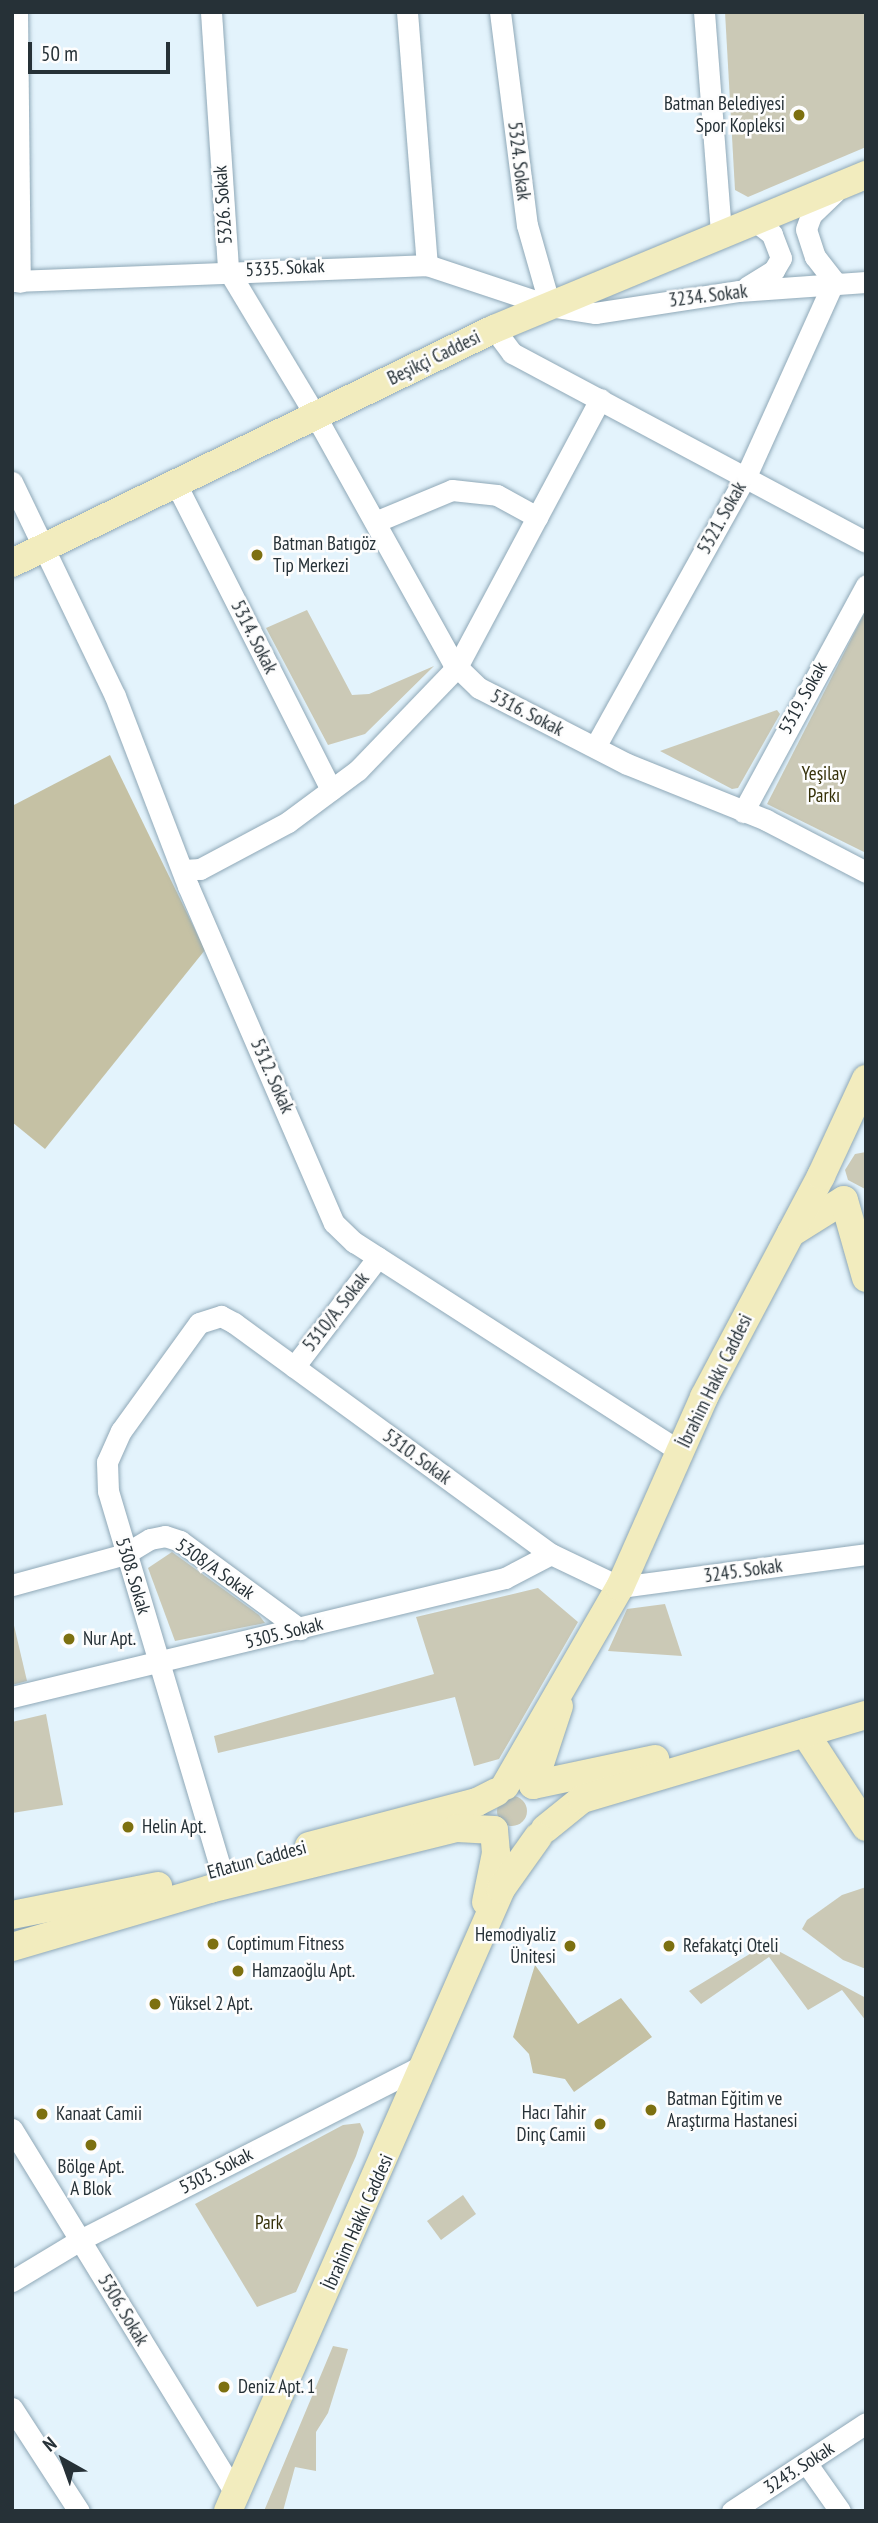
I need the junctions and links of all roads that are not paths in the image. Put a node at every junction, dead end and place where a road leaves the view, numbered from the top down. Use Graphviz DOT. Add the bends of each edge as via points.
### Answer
graph roads {
  1 [pos="17,12"];
  2 [pos="212,12"];
  3 [pos="407,12"];
  4 [pos="500,12"];
  5 [pos="698,13"];
  6 [pos="858,178"];
  7 [pos="755,221"];
  8 [pos="721,235"];
  9 [pos="427,265"];
  10 [pos="228,270"];
  11 [pos="16,281"];
  12 [pos="834,281"];
  13 [pos="866,282"];
  14 [pos="739,291"];
  15 [pos="550,306"];
  16 [pos="494,329"];
  17 [pos="600,399"];
  18 [pos="315,415"];
  19 [pos="746,476"];
  20 [pos="12,482"];
  21 [pos="176,484"];
  22 [pos="537,517"];
  23 [pos="375,523"];
  24 [pos="866,542"];
  25 [pos="45,548"];
  26 [pos="12,563"];
  27 [pos="866,585"];
  28 [pos="457,667"];
  29 [pos="594,747"];
  30 [pos="331,790"];
  31 [pos="743,812"];
  32 [pos="184,870"];
  33 [pos="866,872"];
  34 [pos="866,1080"];
  35 [pos="866,1134"];
  36 [pos="830,1158"];
  37 [pos="855,1203"];
  38 [pos="789,1235"];
  39 [pos="378,1257"];
  40 [pos="866,1278"];
  41 [pos="221,1316"];
  42 [pos="293,1367"];
  43 [pos="680,1451"];
  44 [pos="125,1553"];
  45 [pos="551,1554"];
  46 [pos="866,1554"];
  47 [pos="12,1585"];
  48 [pos="620,1587"];
  49 [pos="300,1629"];
  50 [pos="160,1663"];
  51 [pos="565,1683"];
  52 [pos="12,1697"];
  53 [pos="866,1715"];
  54 [pos="805,1733"];
  55 [pos="533,1785"];
  56 [pos="501,1789"];
  57 [pos="866,1827"];
  58 [pos="494,1830"];
  59 [pos="542,1833"];
  60 [pos="221,1870"];
  61 [pos="12,1915"];
  62 [pos="483,1932"];
  63 [pos="12,1947"];
  64 [pos="422,2066"];
  65 [pos="12,2129"];
  66 [pos="80,2240"];
  67 [pos="12,2281"];
  68 [pos="12,2408"];
  69 [pos="866,2423"];
  70 [pos="807,2465"];
  71 [pos="231,2501"];
  72 [pos="79,2511"];
  73 [pos="732,2511"];
  74 [pos="840,2511"];
  1 -- 11 [label="street"];
  2 -- 10 [label="street, 5326. Sokak"];
  3 -- 9 [label="street"];
  4 -- 15 [label="street, 5324. Sokak" via="527,225"];
  5 -- 8 [label="street"];
  6 -- 7 [label="street, Beşikçi Caddesi"];
  6 -- 12 [label="street" via="826,198 806,229 815,257"];
  7 -- 8 [label="street, Beşikçi Caddesi"];
  7 -- 14 [label="street" via="772,234 780,258 761,281"];
  8 -- 15 [label="street, Beşikçi Caddesi"];
  9 -- 10 [label="street, 5335. Sokak"];
  9 -- 15 [label="street, 5335. Sokak"];
  10 -- 11 [label="street, 5335. Sokak"];
  10 -- 18 [label="street, 5326. Sokak"];
  12 -- 13 [label="street, 3234. Sokak"];
  12 -- 14 [label="street, 3234. Sokak"];
  12 -- 19 [label="street, 5321. Sokak"];
  14 -- 15 [label="street, 3234. Sokak" via="595,313"];
  15 -- 16 [label="street, Beşikçi Caddesi"];
  16 -- 17 [label="street" via="512,353"];
  16 -- 18 [label="street, Beşikçi Caddesi"];
  17 -- 19 [label="street"];
  17 -- 22 [label="street"];
  18 -- 21 [label="street, Beşikçi Caddesi"];
  18 -- 23 [label="street, 5316. Sokak"];
  19 -- 24 [label="street"];
  19 -- 29 [label="street, 5321. Sokak"];
  20 -- 25 [label="street, 5312. Sokak"];
  21 -- 25 [label="street, Beşikçi Caddesi"];
  21 -- 30 [label="street, 5314. Sokak"];
  22 -- 23 [label="street" via="497,495 452,490"];
  22 -- 28 [label="street"];
  23 -- 28 [label="street, 5316. Sokak"];
  25 -- 26 [label="street, Beşikçi Caddesi"];
  25 -- 32 [label="street, 5312. Sokak" via="115,696"];
  27 -- 31 [label="street, 5319. Sokak"];
  28 -- 29 [label="street, 5316. Sokak" via="479,688"];
  28 -- 30 [label="street" via="358,770"];
  29 -- 31 [label="street, 5316. Sokak"];
  30 -- 32 [label="street" via="277,828 200,869"];
  31 -- 33 [label="street, 5316. Sokak"];
  32 -- 39 [label="street, 5312. Sokak" via="334,1223"];
  34 -- 36 [label="street, İbrahim Hakkı Caddesi"];
  35 -- 36 [label="street" via="843,1141"];
  36 -- 37 [label="street" via="830,1182"];
  36 -- 38 [label="street, İbrahim Hakkı Caddesi"];
  37 -- 38 [label="street"];
  37 -- 40 [label="street"];
  38 -- 43 [label="street, İbrahim Hakkı Caddesi"];
  39 -- 42 [label="street, 5310/A. Sokak"];
  39 -- 43 [label="street, 5312. Sokak"];
  41 -- 42 [label="street, 5310. Sokak"];
  41 -- 44 [label="street, 5308. Sokak" via="193,1330 121,1431 107,1462 108,1491"];
  42 -- 45 [label="street, 5310. Sokak"];
  43 -- 48 [label="street, İbrahim Hakkı Caddesi"];
  44 -- 47 [label="street, 5308/A Sokak"];
  44 -- 49 [label="street, 5308/A Sokak" via="150,1539 165,1536 180,1541"];
  44 -- 50 [label="street, 5308. Sokak"];
  45 -- 48 [label="street, 5310. Sokak"];
  45 -- 49 [label="street, 5305. Sokak" via="505,1578"];
  46 -- 48 [label="street, 3245. Sokak"];
  48 -- 51 [label="street, İbrahim Hakkı Caddesi"];
  49 -- 50 [label="street, 5305. Sokak"];
  50 -- 52 [label="street, 5305. Sokak"];
  50 -- 60 [label="street, 5308. Sokak"];
  51 -- 55 [label="street" via="544,1763"];
  51 -- 56 [label="street"];
  53 -- 54 [label="street"];
  54 -- 55 [label="street" via="755,1735"];
  54 -- 57 [label="street"];
  54 -- 59 [label="street" via="582,1799"];
  55 -- 56 [label="street"];
  55 -- 59 [label="street" via="550,1809"];
  56 -- 58 [label="street" via="489,1810"];
  56 -- 60 [label="street, Eflatun Caddesi" via="477,1802"];
  58 -- 59 [label="street" via="510,1842"];
  58 -- 62 [label="street" via="496,1853"];
  58 -- 63 [label="street, Eflatun Caddesi" via="457,1828 210,1889"];
  59 -- 62 [label="street" via="501,1889"];
  60 -- 61 [label="street, Eflatun Caddesi"];
  62 -- 64 [label="street, İbrahim Hakkı Caddesi"];
  64 -- 66 [label="street, 5303. Sokak"];
  64 -- 71 [label="street, İbrahim Hakkı Caddesi" via="327,2293"];
  65 -- 66 [label="street, 5306. Sokak"];
  66 -- 67 [label="street, 5303. Sokak"];
  66 -- 71 [label="street, 5306. Sokak"];
  68 -- 72 [label="street"];
  69 -- 70 [label="street, 3243. Sokak"];
  70 -- 73 [label="street, 3243. Sokak"];
  70 -- 74 [label="street"];
}
